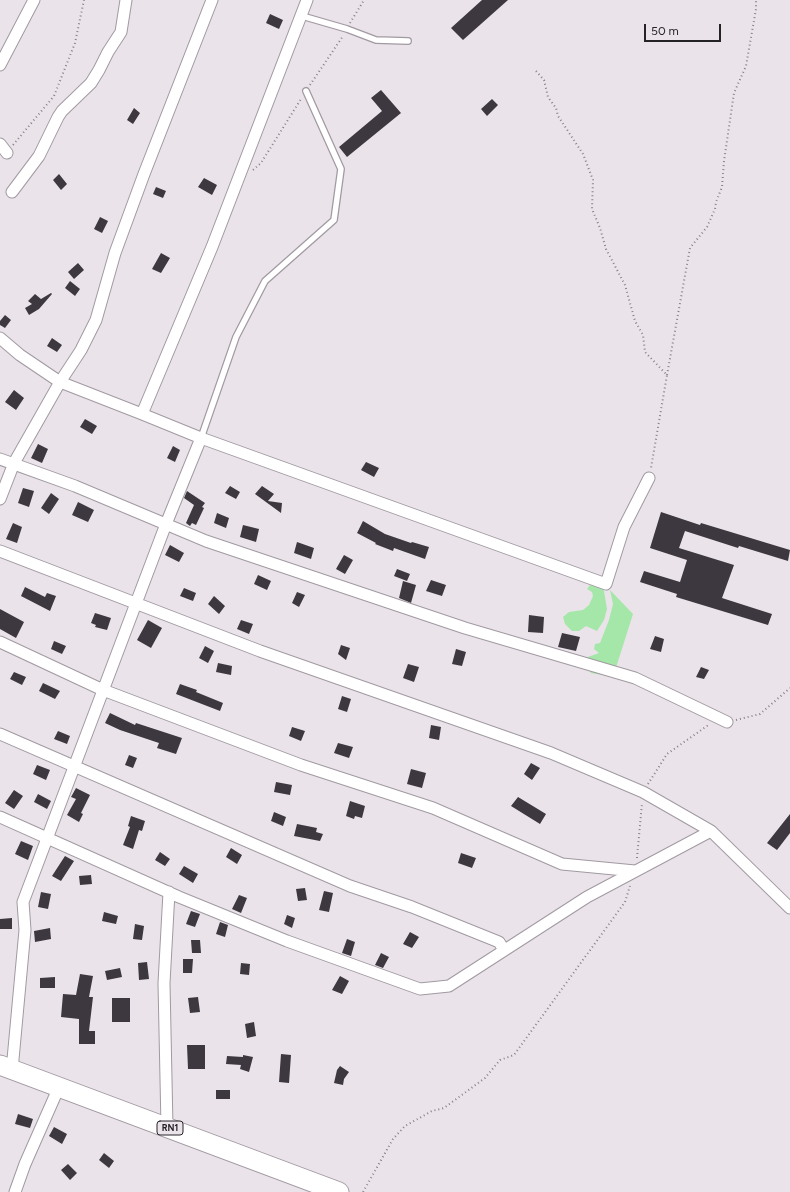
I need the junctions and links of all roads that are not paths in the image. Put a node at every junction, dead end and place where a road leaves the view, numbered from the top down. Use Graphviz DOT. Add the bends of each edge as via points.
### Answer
graph roads {
  1 [pos="34,0"];
  2 [pos="126,0"];
  3 [pos="212,0"];
  4 [pos="308,0"];
  5 [pos="302,16"];
  6 [pos="408,41"];
  7 [pos="0,65"];
  8 [pos="306,91"];
  9 [pos="0,144"];
  10 [pos="7,153"];
  11 [pos="12,192"];
  12 [pos="0,338"];
  13 [pos="60,382"];
  14 [pos="142,414"];
  15 [pos="201,438"];
  16 [pos="0,459"];
  17 [pos="14,463"];
  18 [pos="649,478"];
  19 [pos="0,499"];
  20 [pos="166,524"];
  21 [pos="0,551"];
  22 [pos="136,603"];
  23 [pos="0,642"];
  24 [pos="103,690"];
  25 [pos="727,722"];
  26 [pos="0,734"];
  27 [pos="74,767"];
  28 [pos="0,817"];
  29 [pos="711,831"];
  30 [pos="48,837"];
  31 [pos="635,871"];
  32 [pos="168,892"];
  33 [pos="790,908"];
  34 [pos="504,950"];
  35 [pos="6,1067"];
  36 [pos="59,1087"];
  37 [pos="167,1127"];
  38 [pos="15,1192"];
  39 [pos="339,1192"];
  1 -- 7 [label="street"];
  2 -- 11 [label="street" via="121,32 99,70 91,83 62,111 39,156"];
  3 -- 13 [label="street" via="115,253 96,320 82,350"];
  4 -- 5 [label="street"];
  5 -- 6 [label="lane" via="347,28 376,40"];
  5 -- 14 [label="street" via="212,247"];
  8 -- 15 [label="lane" via="340,169 334,220 265,281 236,337"];
  9 -- 10 [label="street"];
  12 -- 13 [label="street"];
  13 -- 14 [label="street"];
  13 -- 17 [label="street"];
  14 -- 15 [label="street"];
  15 -- 18 [label="street" via="606,584 624,527"];
  15 -- 20 [label="street"];
  16 -- 17 [label="street"];
  17 -- 19 [label="street"];
  17 -- 20 [label="street"];
  20 -- 22 [label="street"];
  20 -- 25 [label="street" via="206,541 465,628 635,678"];
  21 -- 22 [label="street"];
  22 -- 24 [label="street"];
  22 -- 29 [label="street" via="260,651 551,753 643,792"];
  23 -- 24 [label="street"];
  24 -- 27 [label="street"];
  24 -- 31 [label="street" via="301,765 434,808 562,864"];
  26 -- 27 [label="street"];
  27 -- 30 [label="street"];
  27 -- 34 [label="street" via="350,886 412,907 499,942"];
  28 -- 30 [label="street"];
  29 -- 31 [label="street"];
  29 -- 33 [label="street"];
  30 -- 32 [label="street"];
  30 -- 35 [label="street" via="24,902 25,930"];
  31 -- 34 [label="street" via="587,897"];
  32 -- 34 [label="street" via="287,941 420,989 449,986"];
  32 -- 37 [label="street" via="164,983"];
  35 -- 36 [label="highway, RN1"];
  36 -- 37 [label="highway, RN1"];
  36 -- 38 [label="street"];
  37 -- 39 [label="highway, RN1"];
}
